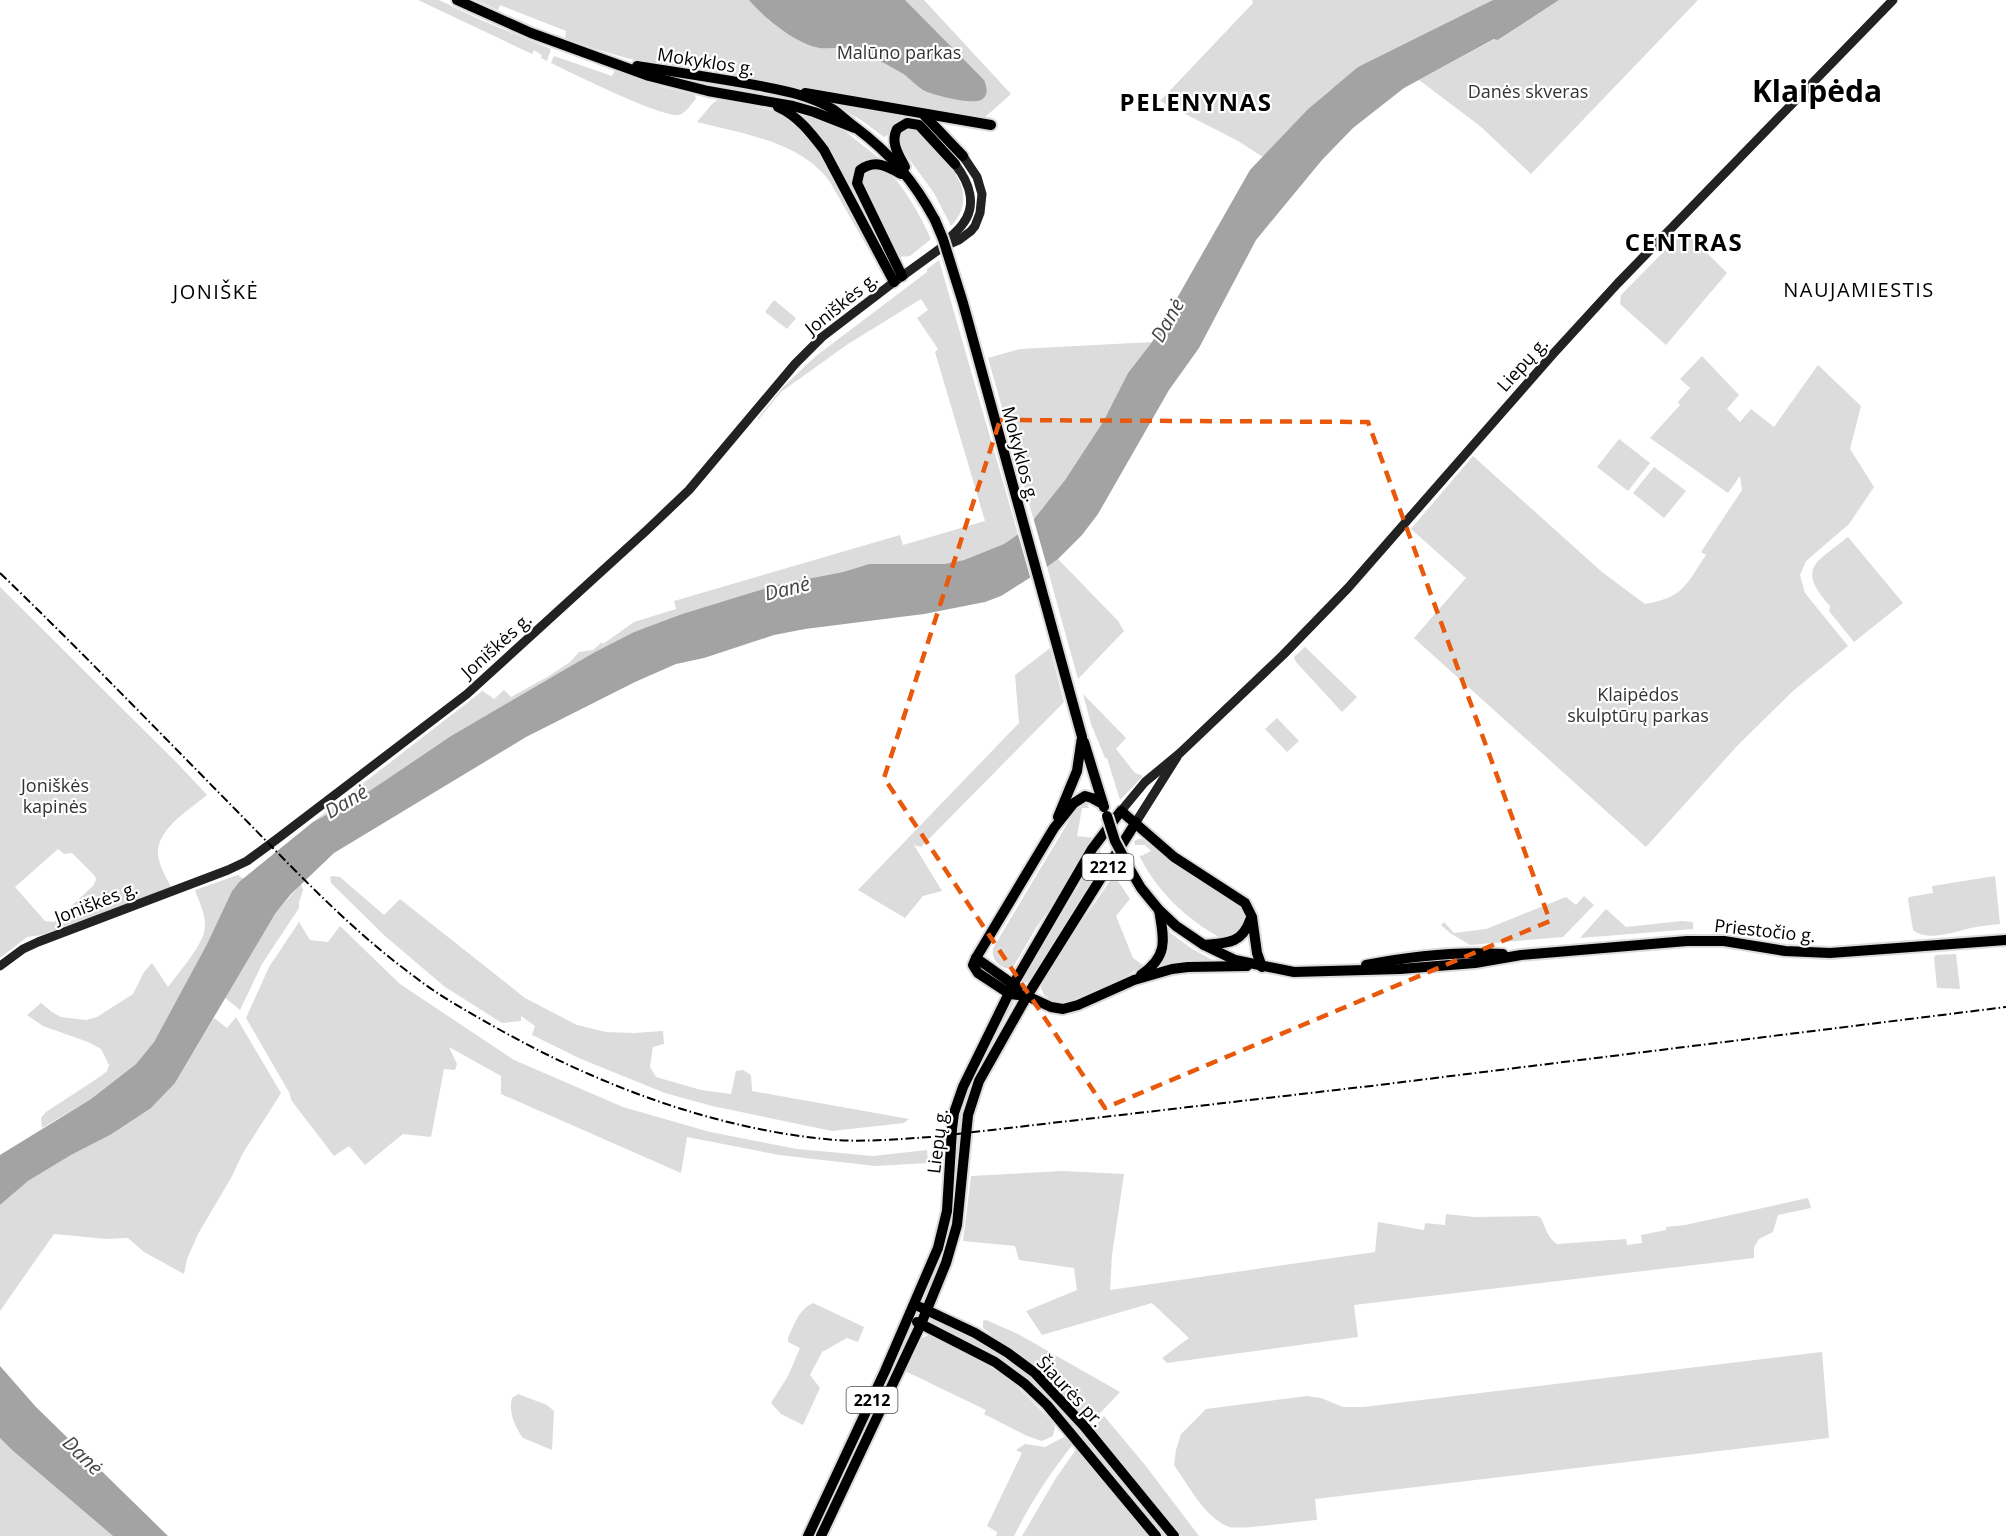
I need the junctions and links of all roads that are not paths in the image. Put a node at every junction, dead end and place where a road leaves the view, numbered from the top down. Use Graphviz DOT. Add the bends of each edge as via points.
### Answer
graph roads {
  1 [pos="457,0"];
  2 [pos="1893,0"];
  3 [pos="613,62"];
  4 [pos="710,77"];
  5 [pos="708,91"];
  6 [pos="784,91"];
  7 [pos="767,102"];
  8 [pos="922,114"];
  9 [pos="991,125"];
  10 [pos="855,128"];
  11 [pos="959,160"];
  12 [pos="912,181"];
  13 [pos="898,279"];
  14 [pos="1082,737"];
  15 [pos="1180,753"];
  16 [pos="1103,804"];
  17 [pos="1122,811"];
  18 [pos="1107,816"];
  19 [pos="1136,822"];
  20 [pos="1054,828"];
  21 [pos="1159,910"];
  22 [pos="1252,917"];
  23 [pos="2006,940"];
  24 [pos="1204,945"];
  25 [pos="0,966"];
  26 [pos="1260,966"];
  27 [pos="1134,980"];
  28 [pos="1012,989"];
  29 [pos="1026,996"];
  30 [pos="915,1304"];
  31 [pos="927,1310"];
  32 [pos="908,1318"];
  33 [pos="921,1324"];
  34 [pos="808,1536"];
  35 [pos="821,1536"];
  36 [pos="1156,1536"];
  37 [pos="1174,1536"];
  1 -- 3 [label="main road, Mokyklos g." via="531,33"];
  2 -- 15 [label="main road, Liepų g. / 2212" via="1598,305 1348,588"];
  3 -- 4 [label="main road, Mokyklos g."];
  3 -- 5 [label="main road, Mokyklos g."];
  4 -- 5 [label="main road"];
  4 -- 6 [label="main road, Mokyklos g."];
  5 -- 7 [label="main road, Mokyklos g."];
  6 -- 8 [label="main road"];
  6 -- 10 [label="main road, Mokyklos g." via="833,109"];
  7 -- 10 [label="main road, Mokyklos g." via="814,112"];
  7 -- 13 [label="main road" via="795,117 824,150"];
  8 -- 9 [label="main road"];
  8 -- 11 [label="main road"];
  10 -- 12 [label="main road, Mokyklos g."];
  11 -- 12 [label="main road" via="919,125 907,123 897,129 894,139"];
  11 -- 13 [label="main road, Joniškės g." via="980,184 982,204 975,226"];
  12 -- 13 [label="main road" via="877,163 860,170 857,179"];
  12 -- 14 [label="main road, Mokyklos g., bridge" via="935,220 950,259"];
  13 -- 25 [label="main road, Joniškės g." via="813,346 689,490 467,694 247,861 38,942"];
  14 -- 16 [label="main road, Mokyklos g."];
  14 -- 20 [label="main road" via="1077,771"];
  15 -- 17 [label="main road, Liepų g." via="1145,782"];
  15 -- 19 [label="main road, Liepų g. / 2212"];
  16 -- 18 [label="main road, Mokyklos g."];
  16 -- 20 [label="main road" via="1085,796"];
  17 -- 19 [label="main road"];
  17 -- 28 [label="main road, Liepų g." via="1092,849"];
  18 -- 21 [label="main road, Priestočio g., bridge" via="1131,871"];
  19 -- 22 [label="main road" via="1174,857 1239,898"];
  19 -- 29 [label="main road, Liepų g. / 2212"];
  20 -- 28 [label="main road" via="974,965 978,973"];
  21 -- 24 [label="main road, Priestočio g."];
  21 -- 27 [label="main road" via="1161,953 1153,966"];
  22 -- 24 [label="main road" via="1246,932 1236,940"];
  22 -- 26 [label="main road"];
  23 -- 26 [label="main road, Priestočio g." via="1830,953 1710,940 1521,955 1472,952 1458,958 1399,958 1338,970 1294,972"];
  24 -- 26 [label="main road, Priestočio g." via="1224,956"];
  26 -- 27 [label="main road" via="1188,967"];
  27 -- 29 [label="main road" via="1069,1008 1051,1007"];
  28 -- 29 [label="main road"];
  28 -- 30 [label="main road, Liepų g." via="954,1113 944,1225"];
  29 -- 31 [label="main road, Liepų g. / 2212" via="970,1104 957,1225"];
  30 -- 31 [label="main road, Šiaurės pr."];
  30 -- 32 [label="main road, Liepų g."];
  31 -- 33 [label="main road, Liepų g. / 2212"];
  31 -- 37 [label="main road, Šiaurės pr." via="975,1333 1035,1373"];
  32 -- 33 [label="main road, Šiaurės pr."];
  32 -- 34 [label="main road, Liepų g. / 2212"];
  33 -- 35 [label="main road, Liepų g. / 2212"];
  33 -- 36 [label="main road, Šiaurės pr." via="995,1362 1036,1393"];
}
